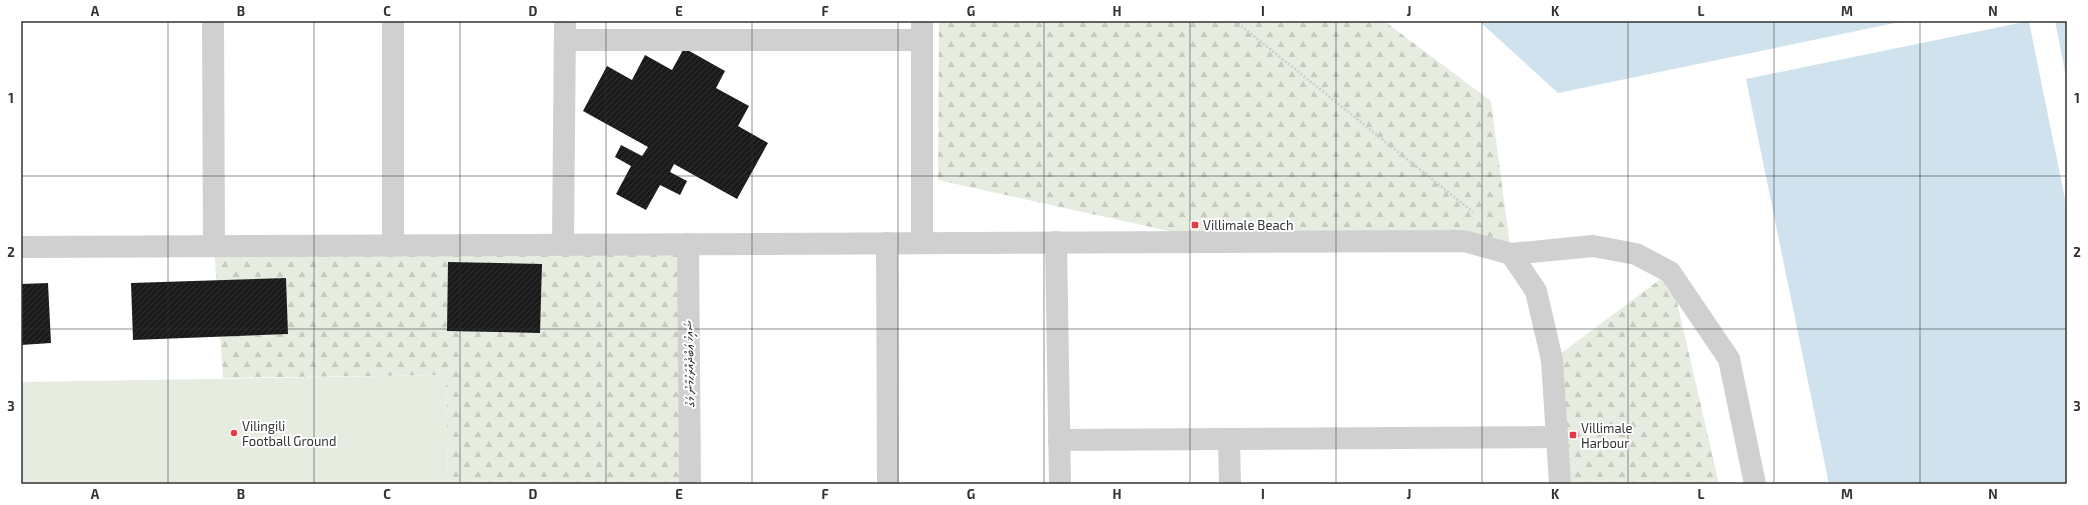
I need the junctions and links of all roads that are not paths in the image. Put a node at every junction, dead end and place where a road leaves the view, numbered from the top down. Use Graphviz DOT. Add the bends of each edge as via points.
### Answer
graph roads {
  1 [pos="213,21"];
  2 [pos="393,21"];
  3 [pos="922,30"];
  4 [pos="565,31"];
  5 [pos="1056,242"];
  6 [pos="887,243"];
  7 [pos="922,243"];
  8 [pos="688,244"];
  9 [pos="393,245"];
  10 [pos="563,245"];
  11 [pos="214,246"];
  12 [pos="21,247"];
  13 [pos="1511,254"];
  14 [pos="1557,437"];
  15 [pos="1229,439"];
  16 [pos="1059,440"];
  17 [pos="690,484"];
  18 [pos="888,484"];
  19 [pos="1060,484"];
  20 [pos="1230,484"];
  21 [pos="1560,484"];
  22 [pos="1755,484"];
  1 -- 11 [label="street"];
  2 -- 9 [label="street"];
  3 -- 4 [label="street"];
  3 -- 7 [label="street"];
  4 -- 10 [label="street"];
  5 -- 7 [label="street"];
  5 -- 13 [label="street" via="1464,241"];
  5 -- 16 [label="street"];
  6 -- 7 [label="street"];
  6 -- 8 [label="street"];
  6 -- 18 [label="street"];
  8 -- 10 [label="street"];
  8 -- 17 [label="street, ޝައިިޚު ޢަބްދުއްރަޙުމާނު މަގު"];
  9 -- 10 [label="street"];
  9 -- 11 [label="street"];
  11 -- 12 [label="street"];
  13 -- 14 [label="street" via="1536,291 1552,360"];
  13 -- 22 [label="street" via="1593,246 1636,254 1670,272 1729,359"];
  14 -- 15 [label="street"];
  14 -- 21 [label="street"];
  15 -- 16 [label="street"];
  15 -- 20 [label="street"];
  16 -- 19 [label="street"];
}
